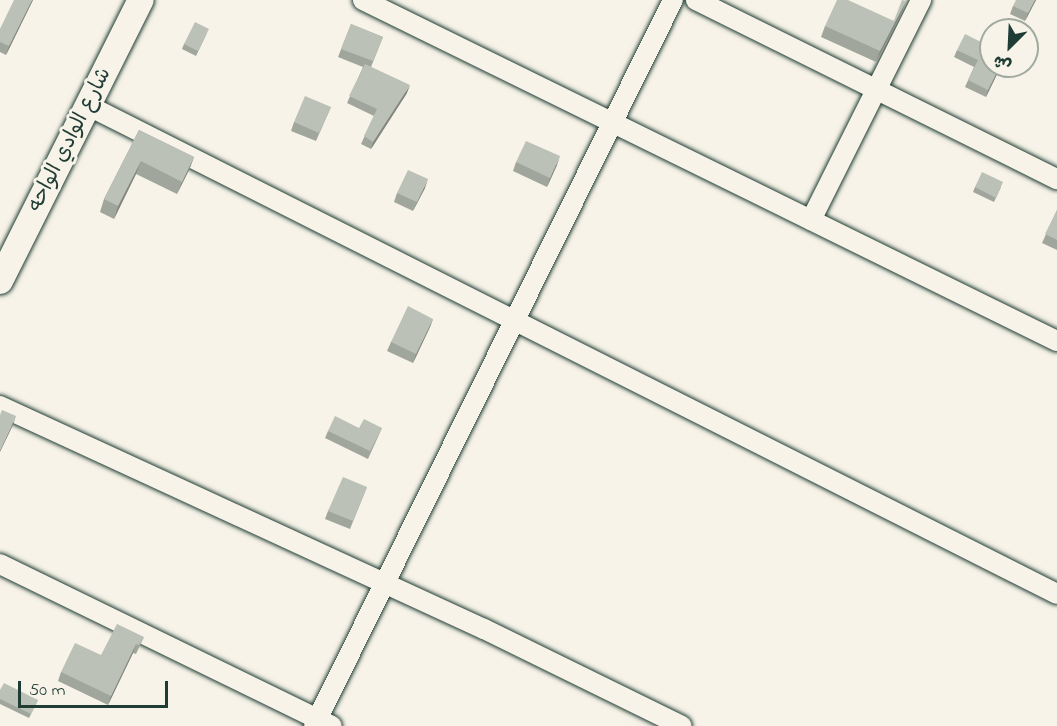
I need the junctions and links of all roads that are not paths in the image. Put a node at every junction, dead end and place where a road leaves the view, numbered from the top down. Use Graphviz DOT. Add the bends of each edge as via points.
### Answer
graph roads {
  1 [pos="141,0"];
  2 [pos="363,0"];
  3 [pos="673,0"];
  4 [pos="696,0"];
  5 [pos="921,0"];
  6 [pos="876,89"];
  7 [pos="87,105"];
  8 [pos="612,123"];
  9 [pos="1057,179"];
  10 [pos="811,220"];
  11 [pos="0,281"];
  12 [pos="514,321"];
  13 [pos="1057,342"];
  14 [pos="0,406"];
  15 [pos="0,564"];
  16 [pos="385,583"];
  17 [pos="1057,594"];
  18 [pos="321,724"];
  19 [pos="682,726"];
  1 -- 7 [label="main road, شارع الوادي الواحه"];
  2 -- 8 [label="street"];
  3 -- 8 [label="street"];
  4 -- 6 [label="street"];
  5 -- 6 [label="street"];
  6 -- 9 [label="street"];
  6 -- 10 [label="street"];
  7 -- 11 [label="main road, شارع الوادي الواحه"];
  7 -- 12 [label="street"];
  8 -- 10 [label="street"];
  8 -- 12 [label="street"];
  10 -- 13 [label="street"];
  12 -- 16 [label="street"];
  12 -- 17 [label="street"];
  14 -- 16 [label="street"];
  15 -- 18 [label="street"];
  16 -- 18 [label="street"];
  16 -- 19 [label="street"];
}
